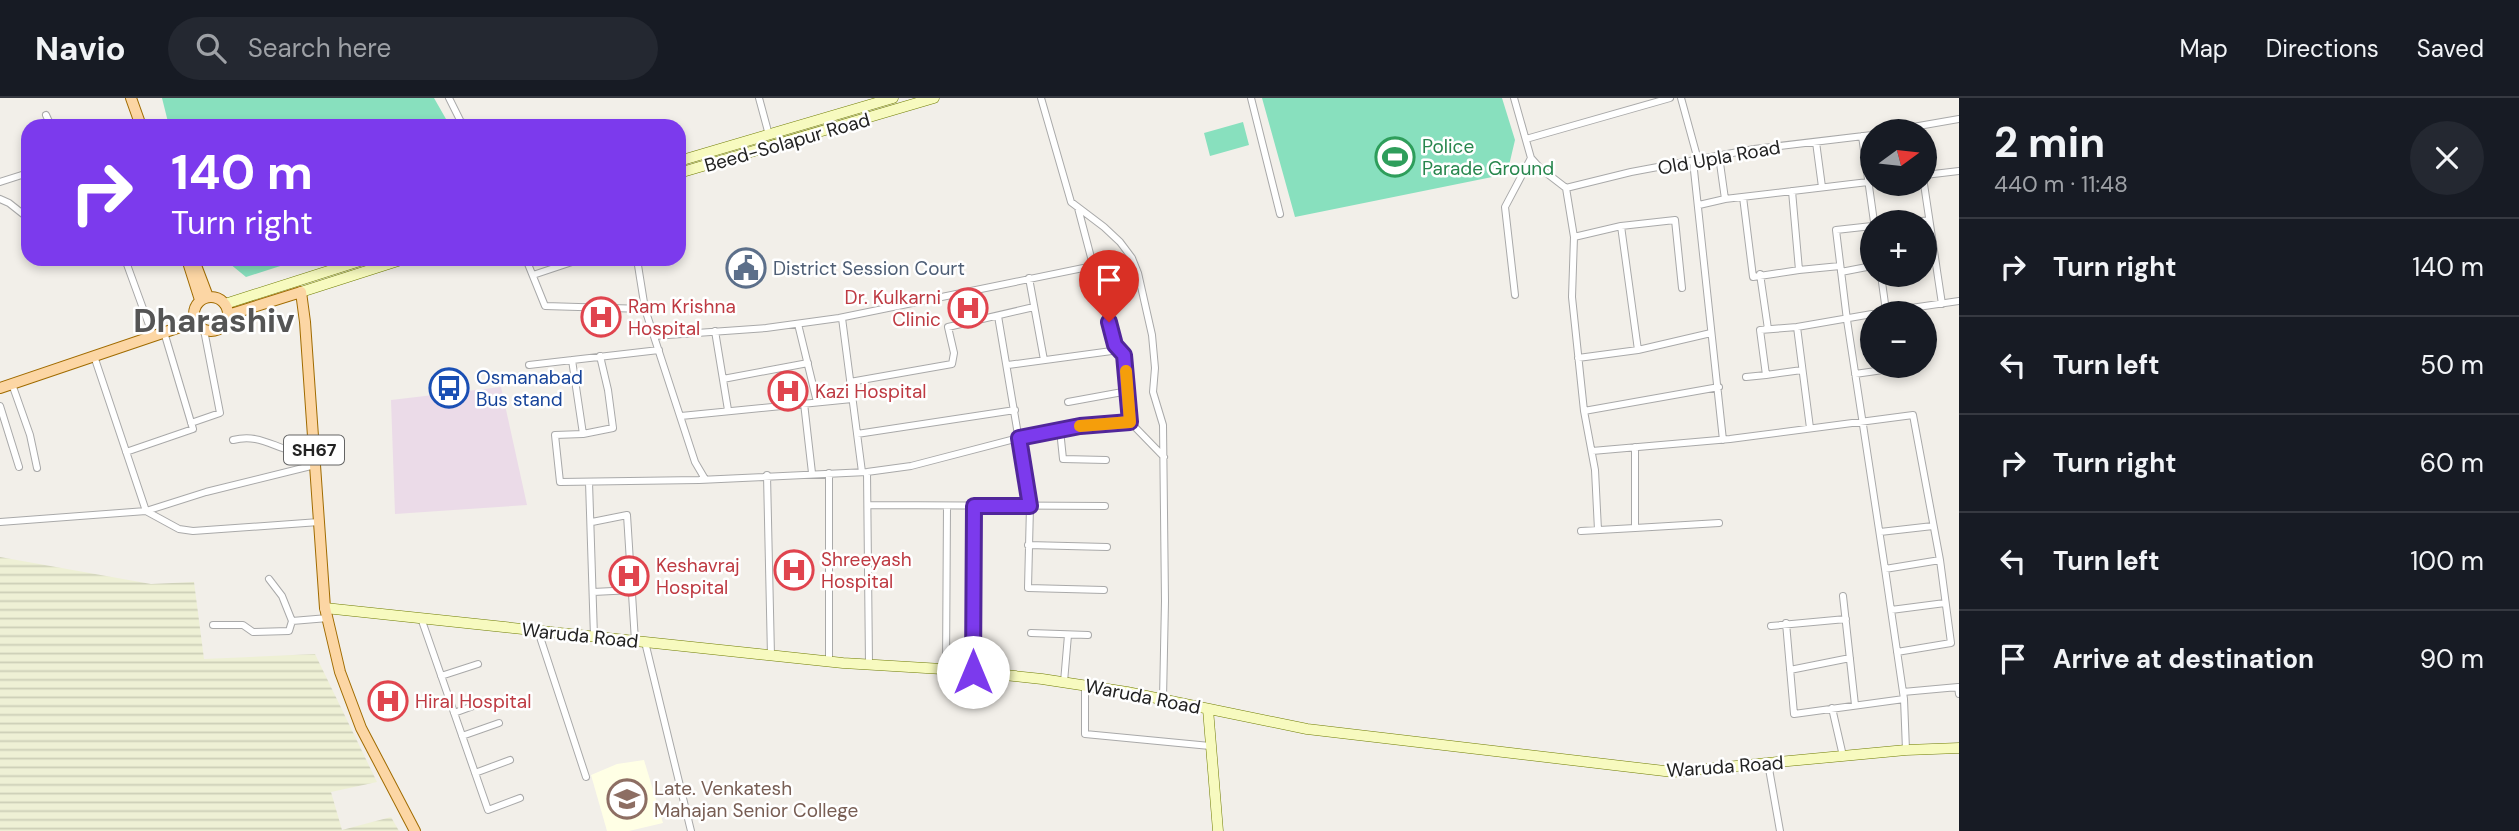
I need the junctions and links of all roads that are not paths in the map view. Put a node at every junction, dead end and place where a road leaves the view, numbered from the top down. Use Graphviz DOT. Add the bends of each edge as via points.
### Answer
graph roads {
  1 [pos="133,98"];
  2 [pos="449,98"];
  3 [pos="759,98"];
  4 [pos="893,98"];
  5 [pos="934,98"];
  6 [pos="1041,98"];
  7 [pos="1251,98"];
  8 [pos="1514,98"];
  9 [pos="1670,98"];
  10 [pos="1681,98"];
  11 [pos="46,115"];
  12 [pos="48,119"];
  13 [pos="140,119"];
  14 [pos="460,119"];
  15 [pos="1959,119"];
  16 [pos="1937,124"];
  17 [pos="769,135"];
  18 [pos="1860,136"];
  19 [pos="1526,139"];
  20 [pos="1816,142"];
  21 [pos="1719,156"];
  22 [pos="1531,158"];
  23 [pos="686,159"];
  24 [pos="1696,160"];
  25 [pos="686,171"];
  26 [pos="1959,171"];
  27 [pos="1937,174"];
  28 [pos="21,176"];
  29 [pos="1860,182"];
  30 [pos="0,183"];
  31 [pos="1822,187"];
  32 [pos="1566,188"];
  33 [pos="1793,191"];
  34 [pos="1744,197"];
  35 [pos="0,199"];
  36 [pos="1725,199"];
  37 [pos="1699,205"];
  38 [pos="1078,208"];
  39 [pos="21,212"];
  40 [pos="1280,215"];
  41 [pos="1620,226"];
  42 [pos="1860,226"];
  43 [pos="1574,237"];
  44 [pos="1132,258"];
  45 [pos="1103,264"];
  46 [pos="1093,265"];
  47 [pos="128,266"];
  48 [pos="190,266"];
  49 [pos="196,266"];
  50 [pos="347,266"];
  51 [pos="382,266"];
  52 [pos="529,266"];
  53 [pos="560,266"];
  54 [pos="638,266"];
  55 [pos="1860,267"];
  56 [pos="1841,269"];
  57 [pos="1799,270"];
  58 [pos="1937,272"];
  59 [pos="1760,274"];
  60 [pos="533,275"];
  61 [pos="1029,278"];
  62 [pos="1682,288"];
  63 [pos="301,292"];
  64 [pos="1515,295"];
  65 [pos="204,299"];
  66 [pos="1959,301"];
  67 [pos="1942,304"];
  68 [pos="1937,305"];
  69 [pos="1034,307"];
  70 [pos="645,309"];
  71 [pos="226,310"];
  72 [pos="998,316"];
  73 [pos="1860,317"];
  74 [pos="842,318"];
  75 [pos="1847,320"];
  76 [pos="798,324"];
  77 [pos="200,326"];
  78 [pos="1797,327"];
  79 [pos="1768,329"];
  80 [pos="715,331"];
  81 [pos="1711,333"];
  82 [pos="158,334"];
  83 [pos="654,335"];
  84 [pos="1119,350"];
  85 [pos="1638,350"];
  86 [pos="659,351"];
  87 [pos="94,356"];
  88 [pos="600,356"];
  89 [pos="1578,358"];
  90 [pos="572,360"];
  91 [pos="1044,360"];
  92 [pos="807,363"];
  93 [pos="529,365"];
  94 [pos="1007,365"];
  95 [pos="1802,370"];
  96 [pos="1860,373"];
  97 [pos="1855,374"];
  98 [pos="1766,375"];
  99 [pos="1745,377"];
  100 [pos="723,379"];
  101 [pos="850,382"];
  102 [pos="12,384"];
  103 [pos="1719,387"];
  104 [pos="0,388"];
  105 [pos="1128,391"];
  106 [pos="852,399"];
  107 [pos="817,402"];
  108 [pos="1068,402"];
  109 [pos="804,403"];
  110 [pos="0,405"];
  111 [pos="728,410"];
  112 [pos="1015,410"];
  113 [pos="1584,411"];
  114 [pos="681,416"];
  115 [pos="1862,421"];
  116 [pos="1130,422"];
  117 [pos="191,423"];
  118 [pos="1810,428"];
  119 [pos="1060,430"];
  120 [pos="583,434"];
  121 [pos="857,434"];
  122 [pos="1019,438"];
  123 [pos="233,440"];
  124 [pos="1723,440"];
  125 [pos="1635,447"];
  126 [pos="314,449"];
  127 [pos="1592,451"];
  128 [pos="126,452"];
  129 [pos="1164,457"];
  130 [pos="1106,460"];
  131 [pos="315,465"];
  132 [pos="19,467"];
  133 [pos="37,468"];
  134 [pos="864,472"];
  135 [pos="829,473"];
  136 [pos="812,474"];
  137 [pos="767,475"];
  138 [pos="705,479"];
  139 [pos="589,482"];
  140 [pos="869,505"];
  141 [pos="947,506"];
  142 [pos="974,506"];
  143 [pos="1030,506"];
  144 [pos="1105,506"];
  145 [pos="146,511"];
  146 [pos="0,522"];
  147 [pos="318,522"];
  148 [pos="592,522"];
  149 [pos="1719,523"];
  150 [pos="1933,526"];
  151 [pos="1635,528"];
  152 [pos="1598,530"];
  153 [pos="1581,531"];
  154 [pos="1880,532"];
  155 [pos="1028,545"];
  156 [pos="1107,547"];
  157 [pos="1940,560"];
  158 [pos="1885,569"];
  159 [pos="269,579"];
  160 [pos="633,590"];
  161 [pos="1104,590"];
  162 [pos="593,592"];
  163 [pos="1843,596"];
  164 [pos="1945,603"];
  165 [pos="1891,610"];
  166 [pos="326,613"];
  167 [pos="421,618"];
  168 [pos="1846,619"];
  169 [pos="292,621"];
  170 [pos="1786,624"];
  171 [pos="213,625"];
  172 [pos="1771,626"];
  173 [pos="538,631"];
  174 [pos="1031,633"];
  175 [pos="1068,635"];
  176 [pos="1088,635"];
  177 [pos="594,637"];
  178 [pos="640,642"];
  179 [pos="1959,642"];
  180 [pos="1951,643"];
  181 [pos="1897,652"];
  182 [pos="771,656"];
  183 [pos="1850,658"];
  184 [pos="829,662"];
  185 [pos="478,663"];
  186 [pos="869,665"];
  187 [pos="946,669"];
  188 [pos="1790,670"];
  189 [pos="973,672"];
  190 [pos="441,677"];
  191 [pos="1064,682"];
  192 [pos="1085,685"];
  193 [pos="1959,695"];
  194 [pos="1903,696"];
  195 [pos="1163,699"];
  196 [pos="487,701"];
  197 [pos="1855,705"];
  198 [pos="1832,708"];
  199 [pos="1208,709"];
  200 [pos="454,713"];
  201 [pos="499,723"];
  202 [pos="462,736"];
  203 [pos="1210,746"];
  204 [pos="1959,748"];
  205 [pos="1906,750"];
  206 [pos="1843,756"];
  207 [pos="510,760"];
  208 [pos="1768,763"];
  209 [pos="475,772"];
  210 [pos="586,777"];
  211 [pos="520,798"];
  212 [pos="415,831"];
  213 [pos="691,831"];
  214 [pos="1218,831"];
  215 [pos="1780,831"];
  1 -- 13 [label="main road"];
  2 -- 14 [label="street"];
  3 -- 17 [label="street"];
  4 -- 17 [label="street, Beed-Solapur Road"];
  5 -- 25 [label="street, Beed-Solapur Road"];
  6 -- 38 [label="street" via="1071,202"];
  7 -- 40 [label="street"];
  8 -- 19 [label="street"];
  9 -- 19 [label="street"];
  10 -- 24 [label="street"];
  11 -- 12 [label="street"];
  15 -- 16 [label="street"];
  17 -- 23 [label="street, Beed-Solapur Road"];
  18 -- 20 [label="street, Old Upla Road"];
  19 -- 22 [label="street"];
  20 -- 21 [label="street, Old Upla Road"];
  20 -- 31 [label="street"];
  21 -- 24 [label="street, Old Upla Road"];
  21 -- 36 [label="street"];
  22 -- 32 [label="street"];
  22 -- 64 [label="street" via="1505,206"];
  24 -- 32 [label="street, Old Upla Road"];
  24 -- 37 [label="street"];
  26 -- 27 [label="street"];
  28 -- 30 [label="street"];
  29 -- 31 [label="street"];
  31 -- 33 [label="street"];
  32 -- 43 [label="street"];
  33 -- 34 [label="street"];
  33 -- 57 [label="street"];
  34 -- 36 [label="street"];
  34 -- 59 [label="street" via="1754,276"];
  35 -- 39 [label="street"];
  36 -- 37 [label="street"];
  37 -- 81 [label="street"];
  38 -- 44 [label="street" via="1104,227"];
  38 -- 46 [label="street"];
  41 -- 43 [label="street"];
  41 -- 62 [label="street" via="1675,220"];
  41 -- 85 [label="street"];
  42 -- 56 [label="street" via="1836,230"];
  43 -- 89 [label="street" via="1572,297"];
  44 -- 45 [label="street"];
  44 -- 129 [label="street" via="1152,335 1153,392 1163,425"];
  45 -- 46 [label="street"];
  45 -- 84 [label="street" via="1109,322"];
  46 -- 61 [label="street"];
  47 -- 82 [label="street"];
  48 -- 65 [label="main road"];
  49 -- 65 [label="main road"];
  50 -- 71 [label="street"];
  51 -- 63 [label="street"];
  52 -- 60 [label="street"];
  53 -- 60 [label="street"];
  54 -- 70 [label="street"];
  55 -- 56 [label="street"];
  56 -- 57 [label="street"];
  56 -- 75 [label="street"];
  57 -- 59 [label="street"];
  58 -- 67 [label="street"];
  59 -- 79 [label="street"];
  60 -- 70 [label="street" via="545,306"];
  61 -- 69 [label="street"];
  61 -- 74 [label="street"];
  63 -- 71 [label="main road"];
  63 -- 126 [label="main road, SH67"];
  65 -- 71 [label="main road" via="217,298"];
  65 -- 77 [label="main road" via="194,310"];
  66 -- 67 [label="street"];
  67 -- 68 [label="street"];
  69 -- 72 [label="street"];
  69 -- 91 [label="street"];
  70 -- 83 [label="street"];
  71 -- 77 [label="main road" via="220,328 210,331"];
  72 -- 94 [label="street"];
  72 -- 101 [label="street" via="948,327 952,364"];
  73 -- 75 [label="street"];
  74 -- 76 [label="street"];
  74 -- 101 [label="street"];
  75 -- 78 [label="street"];
  75 -- 97 [label="street"];
  76 -- 80 [label="street"];
  76 -- 92 [label="street"];
  77 -- 82 [label="main road"];
  77 -- 117 [label="street" via="220,413"];
  78 -- 79 [label="street"];
  78 -- 95 [label="street"];
  79 -- 98 [label="street" via="1760,330"];
  80 -- 83 [label="street"];
  80 -- 100 [label="street"];
  81 -- 85 [label="street"];
  81 -- 103 [label="street"];
  82 -- 87 [label="main road"];
  82 -- 117 [label="street"];
  83 -- 86 [label="street"];
  84 -- 91 [label="street"];
  84 -- 105 [label="street" via="1124,355"];
  85 -- 89 [label="street"];
  86 -- 88 [label="street"];
  86 -- 114 [label="street"];
  87 -- 102 [label="main road"];
  87 -- 128 [label="street"];
  88 -- 90 [label="street"];
  88 -- 120 [label="street" via="613,428"];
  89 -- 113 [label="street"];
  90 -- 93 [label="street"];
  90 -- 120 [label="street"];
  91 -- 94 [label="street"];
  92 -- 100 [label="street"];
  92 -- 107 [label="street"];
  94 -- 112 [label="street"];
  95 -- 98 [label="street"];
  95 -- 118 [label="street"];
  96 -- 97 [label="street"];
  97 -- 115 [label="street"];
  98 -- 99 [label="street"];
  100 -- 111 [label="street"];
  101 -- 106 [label="street"];
  102 -- 104 [label="main road"];
  102 -- 133 [label="street"];
  103 -- 113 [label="street"];
  103 -- 124 [label="street"];
  105 -- 108 [label="street"];
  105 -- 116 [label="street"];
  106 -- 107 [label="street"];
  106 -- 121 [label="street"];
  107 -- 109 [label="street"];
  109 -- 111 [label="street"];
  109 -- 136 [label="street"];
  110 -- 132 [label="street"];
  111 -- 114 [label="street"];
  112 -- 121 [label="street"];
  112 -- 122 [label="street"];
  113 -- 127 [label="street"];
  114 -- 138 [label="street"];
  115 -- 118 [label="street"];
  115 -- 150 [label="street" via="1913,415"];
  115 -- 154 [label="street"];
  116 -- 119 [label="street"];
  116 -- 129 [label="street"];
  117 -- 128 [label="street" via="193,429"];
  118 -- 124 [label="street"];
  119 -- 122 [label="street"];
  119 -- 130 [label="street" via="1063,459"];
  120 -- 139 [label="street" via="555,435 560,482"];
  121 -- 134 [label="street"];
  122 -- 134 [label="street" via="911,467"];
  122 -- 143 [label="street"];
  123 -- 126 [label="street" via="267,441 294,451"];
  124 -- 125 [label="street"];
  125 -- 127 [label="street"];
  125 -- 151 [label="street"];
  126 -- 131 [label="main road, SH67"];
  127 -- 152 [label="street"];
  128 -- 145 [label="street"];
  129 -- 195 [label="street"];
  131 -- 145 [label="street"];
  131 -- 147 [label="main road, SH67"];
  134 -- 135 [label="street"];
  134 -- 140 [label="street"];
  135 -- 136 [label="street"];
  135 -- 184 [label="street"];
  136 -- 137 [label="street"];
  137 -- 138 [label="street"];
  137 -- 182 [label="street"];
  138 -- 139 [label="street"];
  139 -- 148 [label="street"];
  140 -- 141 [label="street"];
  140 -- 186 [label="street"];
  141 -- 142 [label="street"];
  141 -- 187 [label="street"];
  142 -- 143 [label="street"];
  142 -- 189 [label="street"];
  143 -- 144 [label="street"];
  143 -- 155 [label="street"];
  145 -- 146 [label="street"];
  145 -- 147 [label="street" via="179,529 193,531"];
  147 -- 166 [label="main road, SH67"];
  148 -- 160 [label="street" via="627,514"];
  148 -- 162 [label="street"];
  149 -- 151 [label="street"];
  150 -- 154 [label="street"];
  150 -- 157 [label="street"];
  151 -- 152 [label="street"];
  152 -- 153 [label="street"];
  154 -- 158 [label="street"];
  155 -- 156 [label="street"];
  155 -- 161 [label="street" via="1028,587"];
  157 -- 158 [label="street"];
  157 -- 164 [label="street"];
  158 -- 165 [label="street"];
  159 -- 169 [label="street"];
  160 -- 162 [label="street"];
  160 -- 178 [label="street"];
  162 -- 177 [label="street"];
  163 -- 168 [label="street"];
  164 -- 165 [label="street"];
  164 -- 180 [label="street"];
  165 -- 181 [label="street"];
  166 -- 167 [label="street, Waruda Road"];
  166 -- 169 [label="street"];
  166 -- 212 [label="main road, SH67" via="340,672 361,728"];
  167 -- 173 [label="street, Waruda Road"];
  167 -- 190 [label="street"];
  168 -- 170 [label="street"];
  168 -- 183 [label="street"];
  169 -- 171 [label="street" via="289,631 253,632 243,625"];
  170 -- 172 [label="street"];
  170 -- 188 [label="street"];
  173 -- 177 [label="street, Waruda Road"];
  173 -- 210 [label="street"];
  174 -- 175 [label="street"];
  175 -- 176 [label="street"];
  175 -- 191 [label="street"];
  177 -- 178 [label="street, Waruda Road"];
  178 -- 182 [label="street, Waruda Road"];
  178 -- 213 [label="street"];
  179 -- 180 [label="street"];
  180 -- 181 [label="street"];
  181 -- 194 [label="street"];
  182 -- 184 [label="street, Waruda Road"];
  183 -- 188 [label="street"];
  183 -- 197 [label="street"];
  184 -- 186 [label="street, Waruda Road"];
  185 -- 190 [label="street"];
  186 -- 187 [label="street, Waruda Road"];
  187 -- 189 [label="street, Waruda Road"];
  188 -- 198 [label="street" via="1794,714"];
  189 -- 191 [label="street, Waruda Road"];
  190 -- 200 [label="street"];
  191 -- 192 [label="street, Waruda Road"];
  192 -- 195 [label="street, Waruda Road"];
  192 -- 203 [label="street" via="1085,734"];
  193 -- 194 [label="street" via="1958,687"];
  194 -- 197 [label="street"];
  194 -- 205 [label="street"];
  195 -- 199 [label="street, Waruda Road"];
  196 -- 200 [label="street"];
  197 -- 198 [label="street"];
  198 -- 206 [label="street"];
  199 -- 203 [label="street"];
  199 -- 208 [label="street, Waruda Road" via="1307,729 1673,772"];
  200 -- 202 [label="street"];
  201 -- 202 [label="street"];
  202 -- 209 [label="street"];
  203 -- 214 [label="street"];
  204 -- 205 [label="street, Waruda Road"];
  205 -- 206 [label="street, Waruda Road"];
  206 -- 208 [label="street, Waruda Road"];
  207 -- 209 [label="street"];
  208 -- 215 [label="street"];
  209 -- 211 [label="street" via="488,810"];
}
